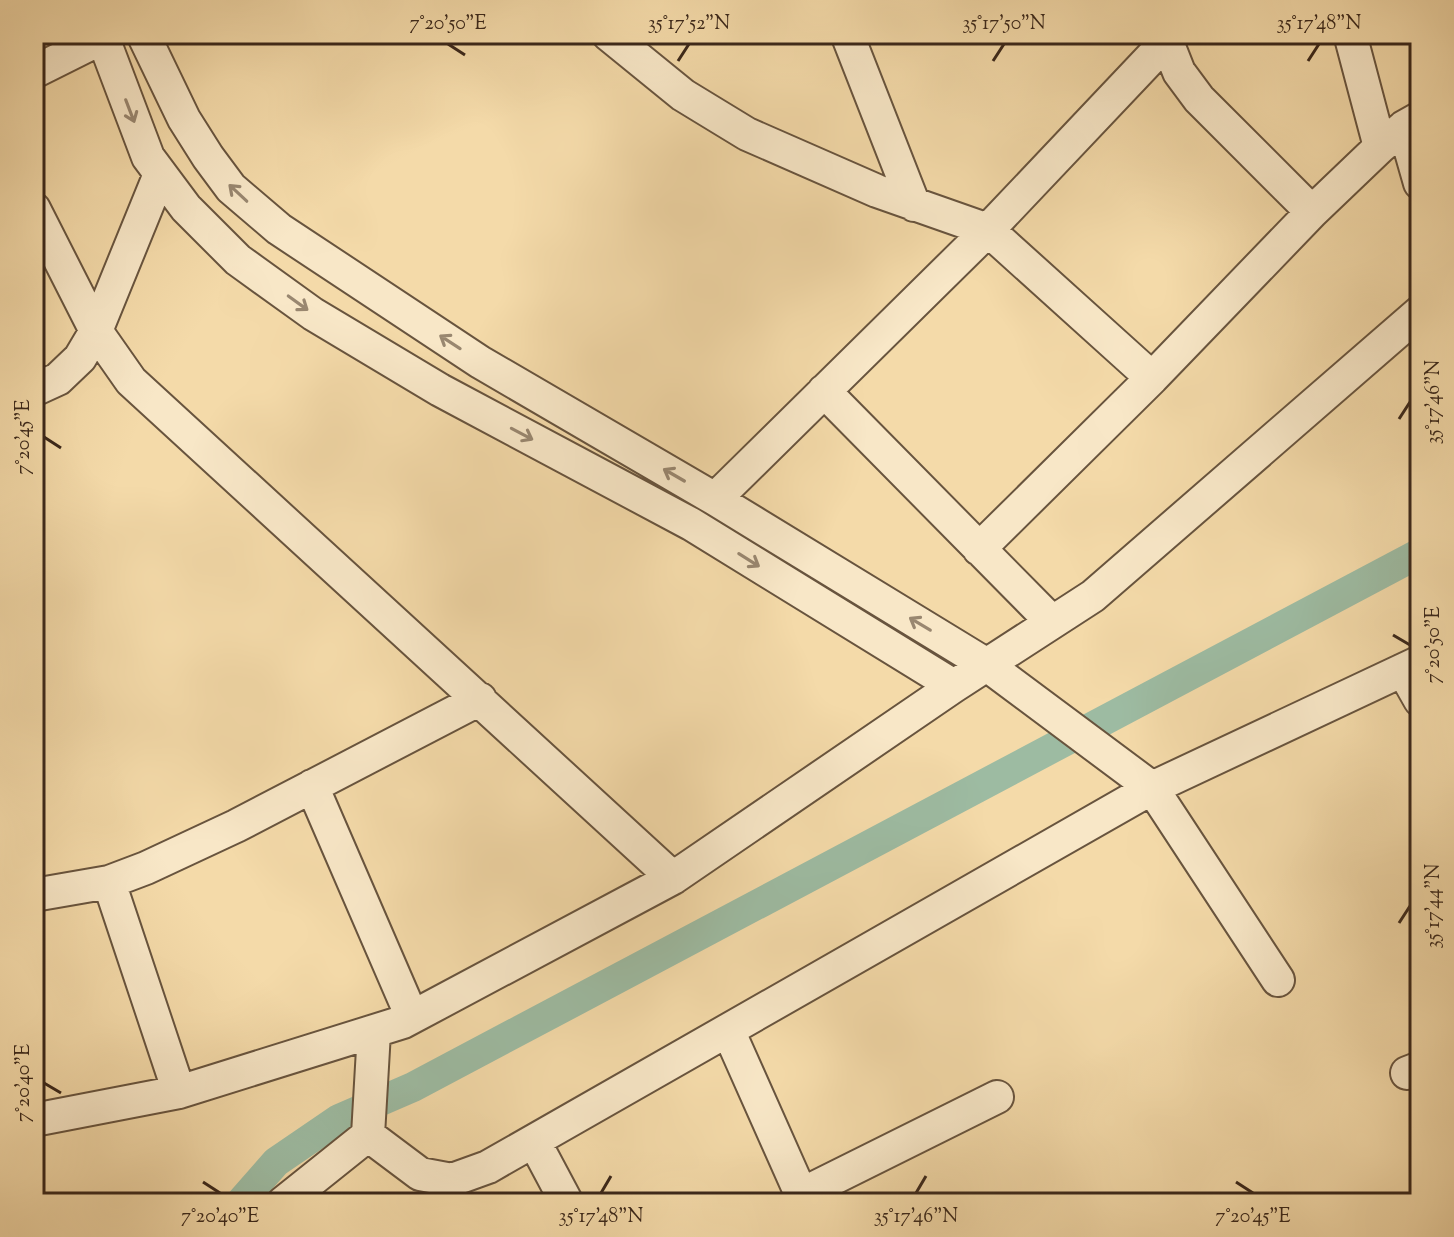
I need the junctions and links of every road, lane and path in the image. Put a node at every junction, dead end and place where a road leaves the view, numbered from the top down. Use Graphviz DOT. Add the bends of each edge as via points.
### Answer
graph roads {
  1 [pos="143,34"];
  2 [pos="608,34"];
  3 [pos="847,34"];
  4 [pos="1350,34"];
  5 [pos="106,36"];
  6 [pos="1165,38"];
  7 [pos="34,72"];
  8 [pos="1401,131"];
  9 [pos="160,174"];
  10 [pos="1420,183"];
  11 [pos="914,205"];
  12 [pos="34,209"];
  13 [pos="1312,212"];
  14 [pos="988,230"];
  15 [pos="1420,312"];
  16 [pos="96,331"];
  17 [pos="1152,378"];
  18 [pos="34,390"];
  19 [pos="824,391"];
  20 [pos="715,499"];
  21 [pos="979,549"];
  22 [pos="1052,622"];
  23 [pos="987,665"];
  24 [pos="1411,666"];
  25 [pos="954,686"];
  26 [pos="480,699"];
  27 [pos="1420,700"];
  28 [pos="312,786"];
  29 [pos="1152,788"];
  30 [pos="673,878"];
  31 [pos="109,882"];
  32 [pos="34,895"];
  33 [pos="1278,980"];
  34 [pos="412,1017"];
  35 [pos="728,1030"];
  36 [pos="374,1032"];
  37 [pos="179,1092"];
  38 [pos="997,1097"];
  39 [pos="34,1120"];
  40 [pos="368,1135"];
  41 [pos="534,1141"];
  42 [pos="804,1199"];
  43 [pos="283,1203"];
  44 [pos="567,1203"];
  20 -- 1 [label="street, one-way" via="480,362 279,229 231,188 208,157"];
  2 -- 11 [label="street" via="683,95 747,134"];
  3 -- 11 [label="street"];
  4 -- 8 [label="street"];
  5 -- 7 [label="street"];
  5 -- 9 [label="street, one-way" via="148,157"];
  6 -- 13 [label="street" via="1179,72 1199,99"];
  6 -- 14 [label="street"];
  8 -- 10 [label="street"];
  8 -- 13 [label="street"];
  9 -- 16 [label="street"];
  9 -- 25 [label="street, one-way" via="238,260 313,314 440,390 691,524"];
  11 -- 14 [label="street"];
  12 -- 16 [label="street"];
  13 -- 17 [label="street"];
  14 -- 17 [label="street"];
  14 -- 19 [label="street"];
  15 -- 22 [label="street" via="1093,596"];
  16 -- 18 [label="street" via="80,358 58,379"];
  16 -- 26 [label="street" via="131,381"];
  17 -- 21 [label="street"];
  19 -- 20 [label="street"];
  19 -- 21 [label="street"];
  23 -- 20 [label="street, one-way"];
  21 -- 22 [label="street"];
  22 -- 23 [label="street"];
  23 -- 25 [label="street"];
  23 -- 29 [label="street"];
  24 -- 27 [label="street"];
  24 -- 29 [label="street"];
  25 -- 30 [label="street"];
  26 -- 28 [label="street"];
  26 -- 30 [label="street"];
  28 -- 31 [label="street"];
  28 -- 34 [label="street"];
  29 -- 33 [label="street"];
  29 -- 35 [label="street"];
  30 -- 34 [label="street"];
  31 -- 32 [label="street"];
  31 -- 37 [label="street"];
  34 -- 36 [label="street"];
  35 -- 41 [label="street"];
  35 -- 42 [label="street"];
  36 -- 37 [label="street"];
  36 -- 40 [label="street"];
  37 -- 39 [label="street"];
  38 -- 42 [label="street"];
  40 -- 41 [label="street" via="420,1174 452,1180"];
  40 -- 43 [label="street"];
  41 -- 44 [label="street"];
}
